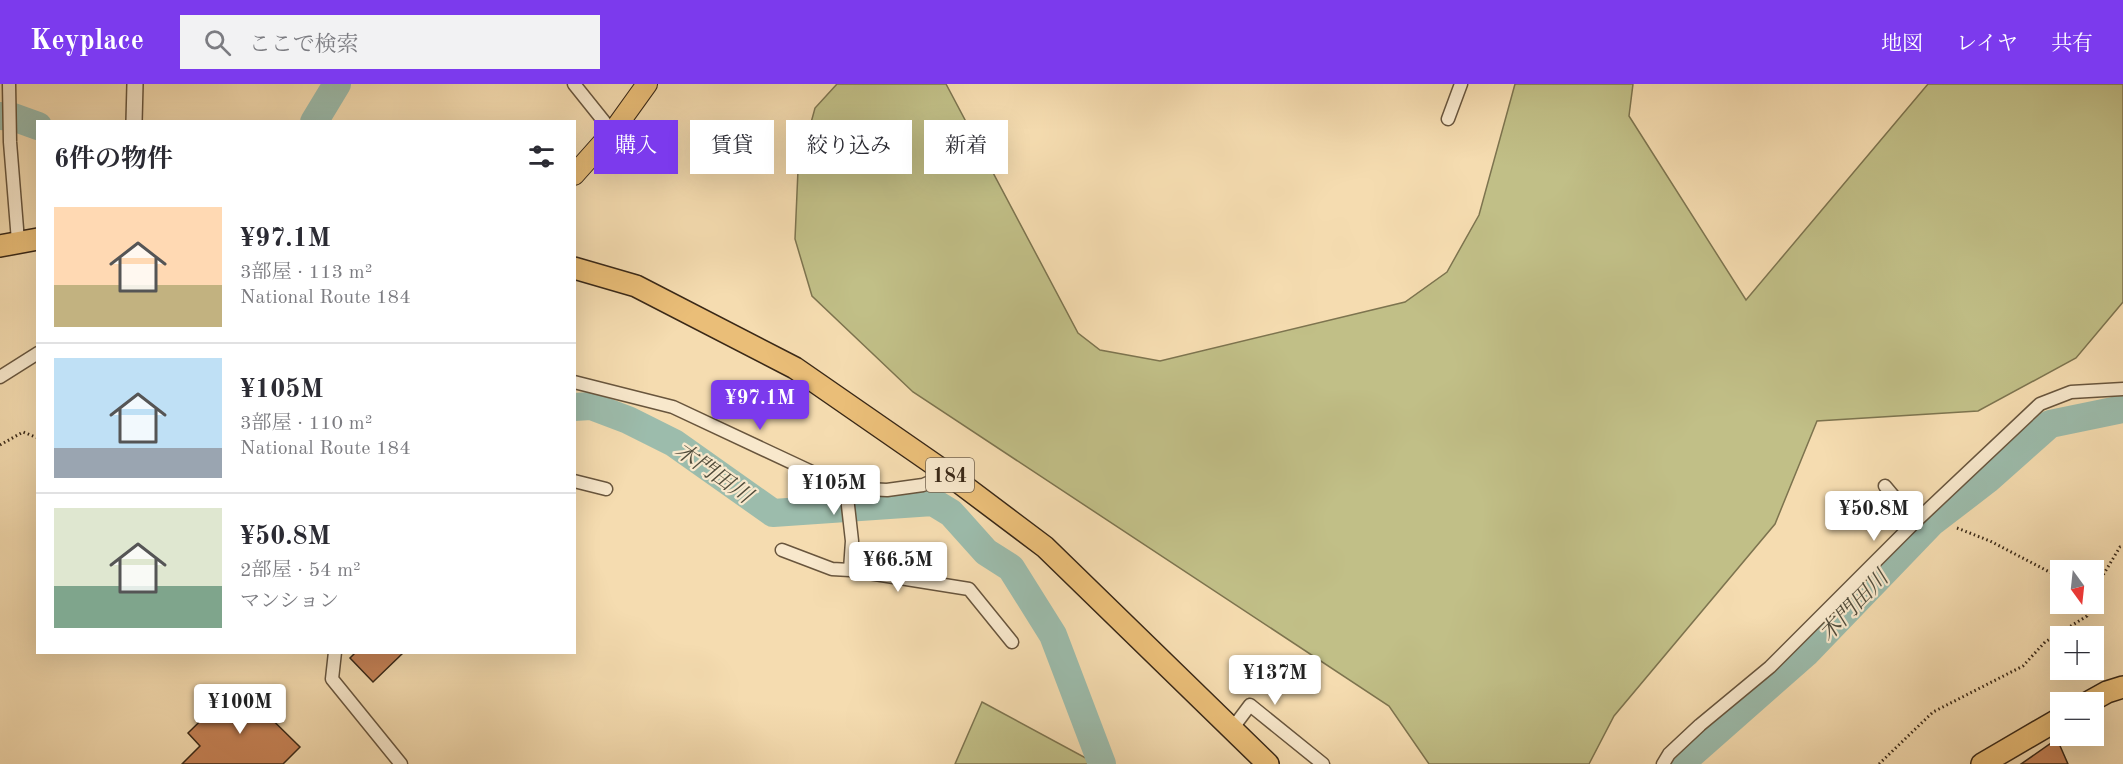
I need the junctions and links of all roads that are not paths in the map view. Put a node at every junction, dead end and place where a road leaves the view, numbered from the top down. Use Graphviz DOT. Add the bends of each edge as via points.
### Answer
graph roads {
  1 [pos="9,84"];
  2 [pos="135,84"];
  3 [pos="574,84"];
  4 [pos="647,84"];
  5 [pos="1461,84"];
  6 [pos="1448,118"];
  7 [pos="134,120"];
  8 [pos="603,120"];
  9 [pos="622,120"];
  10 [pos="594,153"];
  11 [pos="576,173"];
  12 [pos="19,242"];
  13 [pos="576,269"];
  14 [pos="36,354"];
  15 [pos="0,377"];
  16 [pos="576,383"];
  17 [pos="2123,388"];
  18 [pos="948,474"];
  19 [pos="576,482"];
  20 [pos="1885,486"];
  21 [pos="846,488"];
  22 [pos="606,489"];
  23 [pos="1915,522"];
  24 [pos="782,550"];
  25 [pos="850,570"];
  26 [pos="1012,642"];
  27 [pos="335,654"];
  28 [pos="2123,687"];
  29 [pos="2104,694"];
  30 [pos="2050,724"];
  31 [pos="1232,729"];
  32 [pos="398,763"];
  33 [pos="1268,764"];
  34 [pos="1323,764"];
  35 [pos="1663,764"];
  36 [pos="1982,764"];
  1 -- 12 [label="street"];
  2 -- 7 [label="street"];
  3 -- 8 [label="street"];
  4 -- 9 [label="main road"];
  5 -- 6 [label="street"];
  10 -- 11 [label="main road"];
  13 -- 18 [label="highway, 184" via="636,286 795,368"];
  14 -- 15 [label="street"];
  16 -- 21 [label="street" via="673,407"];
  17 -- 23 [label="street" via="2071,392 2040,404"];
  18 -- 21 [label="street" via="923,485"];
  18 -- 31 [label="highway, 184" via="1045,547"];
  19 -- 22 [label="street"];
  20 -- 23 [label="street"];
  21 -- 25 [label="street" via="852,541"];
  23 -- 35 [label="street" via="1770,667 1700,725"];
  24 -- 25 [label="street" via="832,569"];
  25 -- 26 [label="street" via="969,589"];
  27 -- 32 [label="street" via="332,679"];
  28 -- 29 [label="highway"];
  30 -- 36 [label="highway"];
  31 -- 33 [label="highway, 184"];
  31 -- 34 [label="street" via="1250,705"];
}
